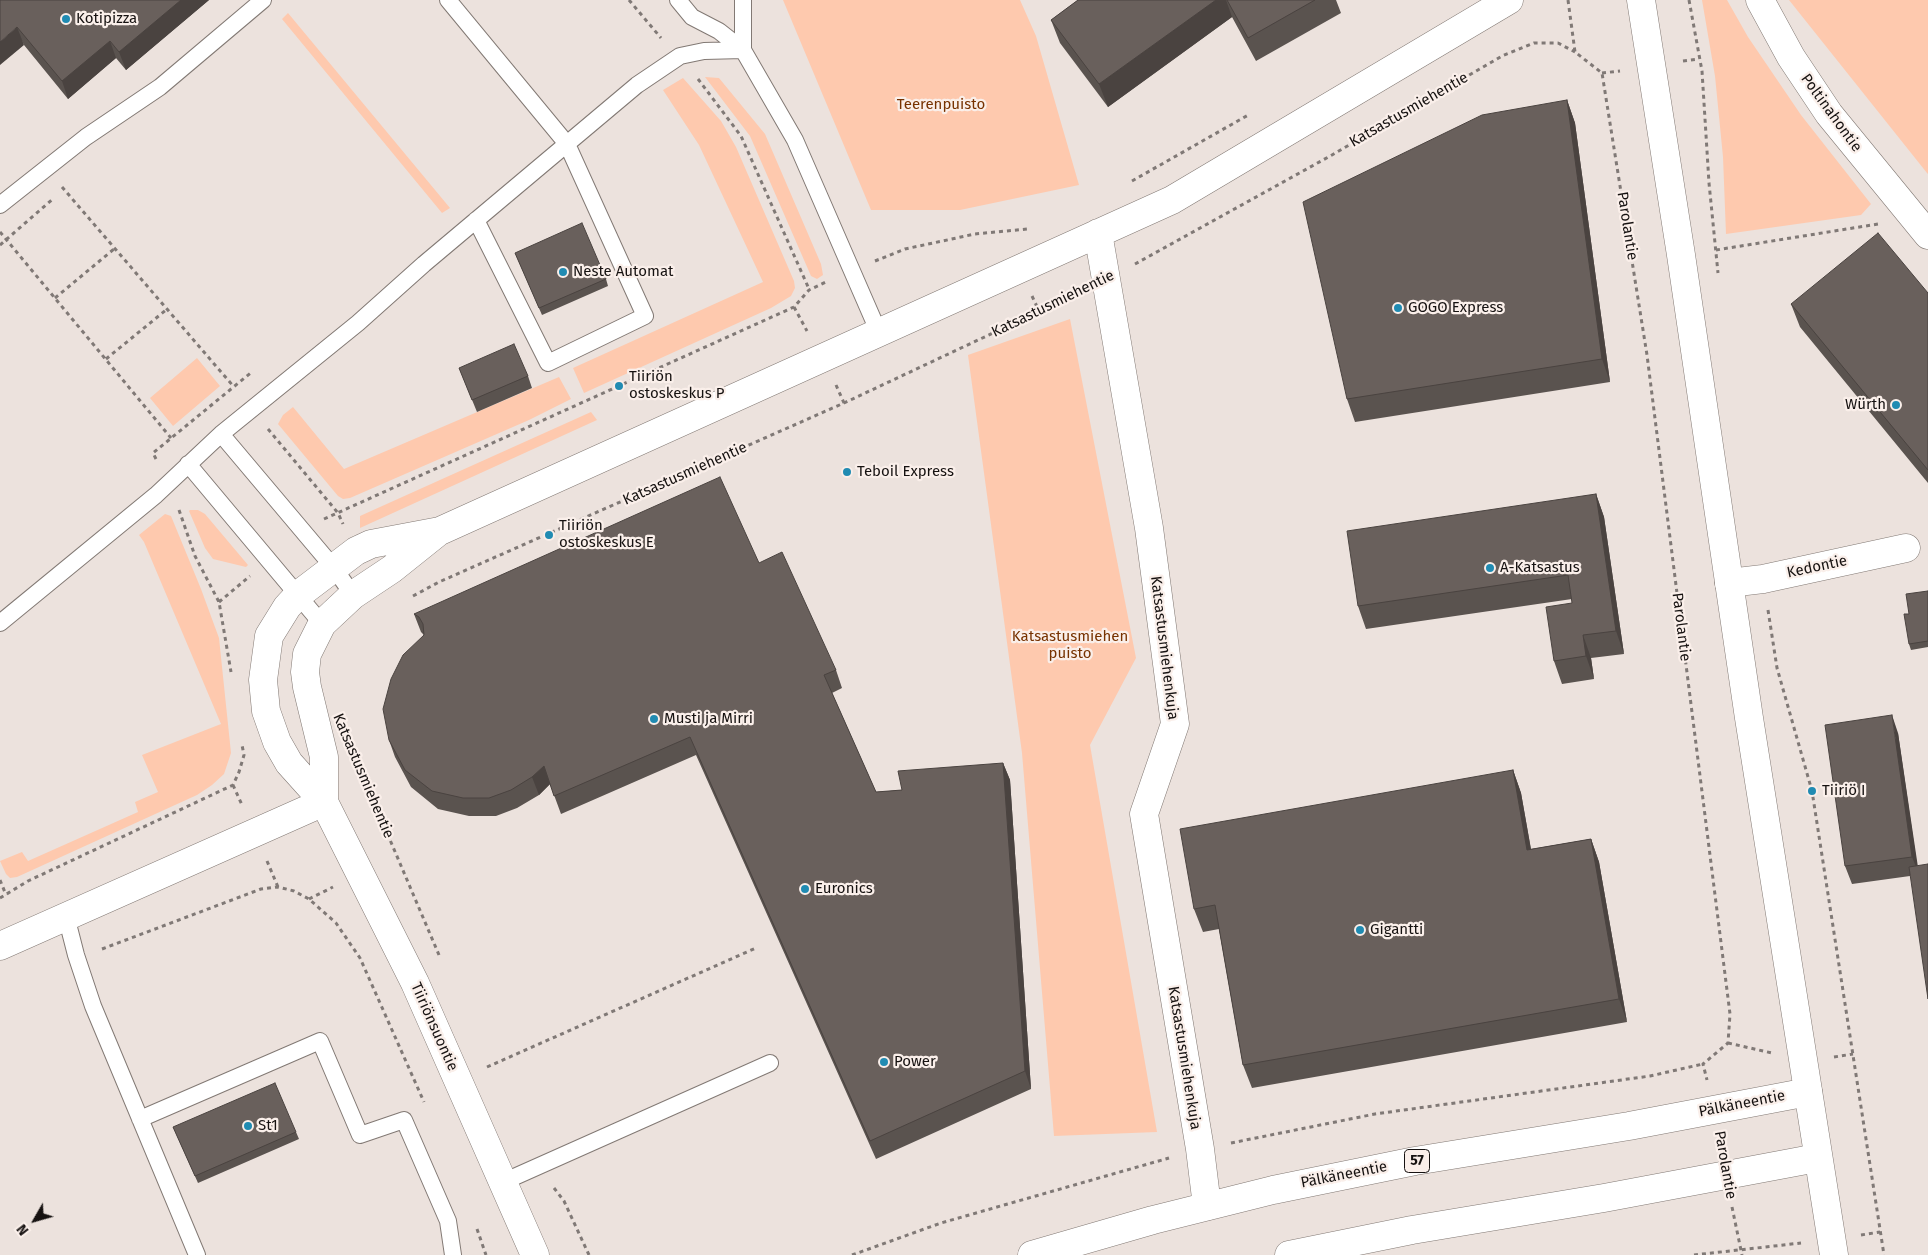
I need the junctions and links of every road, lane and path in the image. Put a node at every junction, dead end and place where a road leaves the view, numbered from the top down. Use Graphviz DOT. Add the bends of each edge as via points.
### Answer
graph roads {
  1 [pos="263,0"];
  2 [pos="448,0"];
  3 [pos="629,0"];
  4 [pos="678,0"];
  5 [pos="743,0"];
  6 [pos="1509,0"];
  7 [pos="1568,0"];
  8 [pos="1641,0"];
  9 [pos="1690,0"];
  10 [pos="1760,0"];
  11 [pos="743,50"];
  12 [pos="1575,52"];
  13 [pos="680,56"];
  14 [pos="1253,112"];
  15 [pos="567,144"];
  16 [pos="46,168"];
  17 [pos="71,184"];
  18 [pos="1125,185"];
  19 [pos="64,189"];
  20 [pos="0,205"];
  21 [pos="476,220"];
  22 [pos="1036,227"];
  23 [pos="1921,227"];
  24 [pos="0,232"];
  25 [pos="1098,234"];
  26 [pos="6,240"];
  27 [pos="0,245"];
  28 [pos="114,249"];
  29 [pos="1716,250"];
  30 [pos="852,271"];
  31 [pos="1719,279"];
  32 [pos="1106,280"];
  33 [pos="809,290"];
  34 [pos="55,298"];
  35 [pos="166,310"];
  36 [pos="879,333"];
  37 [pos="106,359"];
  38 [pos="253,371"];
  39 [pos="233,387"];
  40 [pos="252,409"];
  41 [pos="221,434"];
  42 [pos="171,438"];
  43 [pos="188,464"];
  44 [pos="168,483"];
  45 [pos="338,513"];
  46 [pos="440,531"];
  47 [pos="304,534"];
  48 [pos="1906,548"];
  49 [pos="356,551"];
  50 [pos="269,560"];
  51 [pos="334,568"];
  52 [pos="1763,579"];
  53 [pos="1729,583"];
  54 [pos="353,594"];
  55 [pos="298,595"];
  56 [pos="407,599"];
  57 [pos="219,602"];
  58 [pos="0,623"];
  59 [pos="322,624"];
  60 [pos="232,678"];
  61 [pos="241,736"];
  62 [pos="356,759"];
  63 [pos="324,802"];
  64 [pos="0,880"];
  65 [pos="6,895"];
  66 [pos="0,898"];
  67 [pos="66,916"];
  68 [pos="0,946"];
  69 [pos="756,948"];
  70 [pos="76,955"];
  71 [pos="442,962"];
  72 [pos="482,1058"];
  73 [pos="770,1063"];
  74 [pos="1703,1064"];
  75 [pos="486,1067"];
  76 [pos="490,1076"];
  77 [pos="1808,1092"];
  78 [pos="425,1105"];
  79 [pos="1715,1110"];
  80 [pos="140,1119"];
  81 [pos="1200,1149"];
  82 [pos="1817,1158"];
  83 [pos="539,1166"];
  84 [pos="1726,1176"];
  85 [pos="503,1182"];
  86 [pos="1207,1206"];
  87 [pos="477,1228"];
  88 [pos="1880,1232"];
  89 [pos="1832,1248"];
  90 [pos="1741,1250"];
  91 [pos="197,1255"];
  92 [pos="453,1255"];
  93 [pos="486,1255"];
  94 [pos="535,1255"];
  95 [pos="589,1255"];
  96 [pos="852,1255"];
  97 [pos="1032,1255"];
  98 [pos="1289,1255"];
  99 [pos="1694,1255"];
  100 [pos="1742,1255"];
  101 [pos="1884,1255"];
  1 -- 16 [label="lane" via="160,87"];
  2 -- 15 [label="lane"];
  3 -- 13 [label="path" via="658,36"];
  4 -- 11 [label="lane" via="692,17 719,31"];
  5 -- 11 [label="lane"];
  6 -- 25 [label="street, Katsastusmiehentie" via="1172,200"];
  7 -- 12 [label="path"];
  8 -- 53 [label="street"];
  9 -- 29 [label="path" via="1702,71"];
  10 -- 23 [label="street, Poltinahontie" via="1829,114"];
  11 -- 13 [label="lane" via="704,51"];
  11 -- 30 [label="lane" via="795,140"];
  12 -- 32 [label="path, Katsastusmiehentie" via="1558,43 1534,43 1502,56"];
  12 -- 74 [label="path, Parolantie" via="1602,73 1650,375 1730,1014 1728,1042"];
  13 -- 15 [label="lane" via="637,85"];
  13 -- 33 [label="path" via="741,136"];
  14 -- 18 [label="path"];
  15 -- 21 [label="lane"];
  15 -- 21 [label="lane" via="645,316 548,363"];
  16 -- 19 [label="path"];
  16 -- 20 [label="lane"];
  17 -- 19 [label="path"];
  19 -- 26 [label="path"];
  19 -- 28 [label="path"];
  21 -- 40 [label="lane" via="358,323"];
  22 -- 30 [label="path" via="1017,232 975,234 905,249"];
  23 -- 29 [label="path"];
  24 -- 26 [label="path"];
  25 -- 32 [label="street, Katsastusmiehenkuja"];
  25 -- 36 [label="street, Katsastusmiehentie"];
  26 -- 27 [label="path"];
  26 -- 34 [label="path"];
  28 -- 34 [label="path"];
  28 -- 35 [label="path"];
  29 -- 31 [label="path"];
  30 -- 33 [label="path"];
  30 -- 36 [label="lane"];
  32 -- 56 [label="path, Katsastusmiehentie" via="844,403 438,582"];
  32 -- 81 [label="street, Katsastusmiehenkuja" via="1149,528 1175,724 1144,814"];
  33 -- 45 [label="path" via="794,307"];
  34 -- 37 [label="path"];
  35 -- 37 [label="path"];
  35 -- 39 [label="path"];
  36 -- 46 [label="street, Katsastusmiehentie"];
  37 -- 42 [label="path"];
  38 -- 39 [label="path"];
  39 -- 40 [label="path"];
  39 -- 42 [label="path"];
  40 -- 41 [label="lane"];
  40 -- 45 [label="path"];
  41 -- 43 [label="lane"];
  41 -- 47 [label="lane"];
  42 -- 44 [label="path" via="153,453"];
  43 -- 44 [label="lane"];
  43 -- 50 [label="lane"];
  44 -- 57 [label="path" via="195,556"];
  44 -- 58 [label="lane"];
  45 -- 47 [label="path" via="324,518"];
  45 -- 49 [label="path"];
  46 -- 49 [label="street, Katsastusmiehentie" via="371,544"];
  46 -- 54 [label="street, Katsastusmiehentie" via="392,569"];
  47 -- 51 [label="lane"];
  48 -- 52 [label="street, Kedontie"];
  49 -- 51 [label="street, Katsastusmiehentie"];
  50 -- 55 [label="lane"];
  50 -- 57 [label="path"];
  51 -- 54 [label="lane"];
  51 -- 55 [label="street, Katsastusmiehentie"];
  52 -- 53 [label="street, Kedontie"];
  52 -- 88 [label="path" via="1777,668 1812,791"];
  53 -- 77 [label="street"];
  54 -- 59 [label="street, Katsastusmiehentie"];
  55 -- 59 [label="lane"];
  55 -- 63 [label="street, Katsastusmiehentie" via="269,636 263,680 266,711 289,763"];
  57 -- 60 [label="path"];
  59 -- 63 [label="street, Katsastusmiehentie" via="307,654 305,672 324,757"];
  61 -- 65 [label="path" via="244,755 233,786 28,881"];
  62 -- 71 [label="path, Katsastusmiehentie"];
  63 -- 67 [label="street"];
  63 -- 85 [label="street, Tiiriönsuontie" via="415,983"];
  64 -- 65 [label="path"];
  65 -- 66 [label="path"];
  67 -- 68 [label="street"];
  67 -- 70 [label="lane"];
  69 -- 75 [label="path"];
  70 -- 78 [label="path" via="96,952 261,889 278,887 294,891 336,923 360,958"];
  70 -- 80 [label="lane" via="93,1006"];
  72 -- 75 [label="path"];
  73 -- 83 [label="lane"];
  74 -- 79 [label="path, Parolantie"];
  74 -- 81 [label="path" via="1650,1076 1375,1114"];
  75 -- 76 [label="path"];
  77 -- 79 [label="street, Pälkäneentie / 57"];
  77 -- 82 [label="street"];
  79 -- 86 [label="street, Pälkäneentie / 57" via="1415,1161"];
  80 -- 91 [label="lane"];
  80 -- 92 [label="lane" via="320,1041 360,1135 404,1120 448,1221"];
  81 -- 86 [label="street, Katsastusmiehenkuja"];
  81 -- 96 [label="path" via="941,1223"];
  82 -- 84 [label="street"];
  82 -- 89 [label="street"];
  83 -- 85 [label="lane"];
  83 -- 95 [label="path" via="564,1201"];
  84 -- 90 [label="path, Parolantie"];
  84 -- 98 [label="street" via="1412,1230"];
  85 -- 94 [label="street, Tiiriönsuontie"];
  86 -- 97 [label="street, Pälkäneentie / 57"];
  87 -- 93 [label="path"];
  88 -- 89 [label="path"];
  88 -- 101 [label="path"];
  89 -- 90 [label="path"];
  90 -- 99 [label="path"];
  90 -- 100 [label="path, Parolantie"];
}
